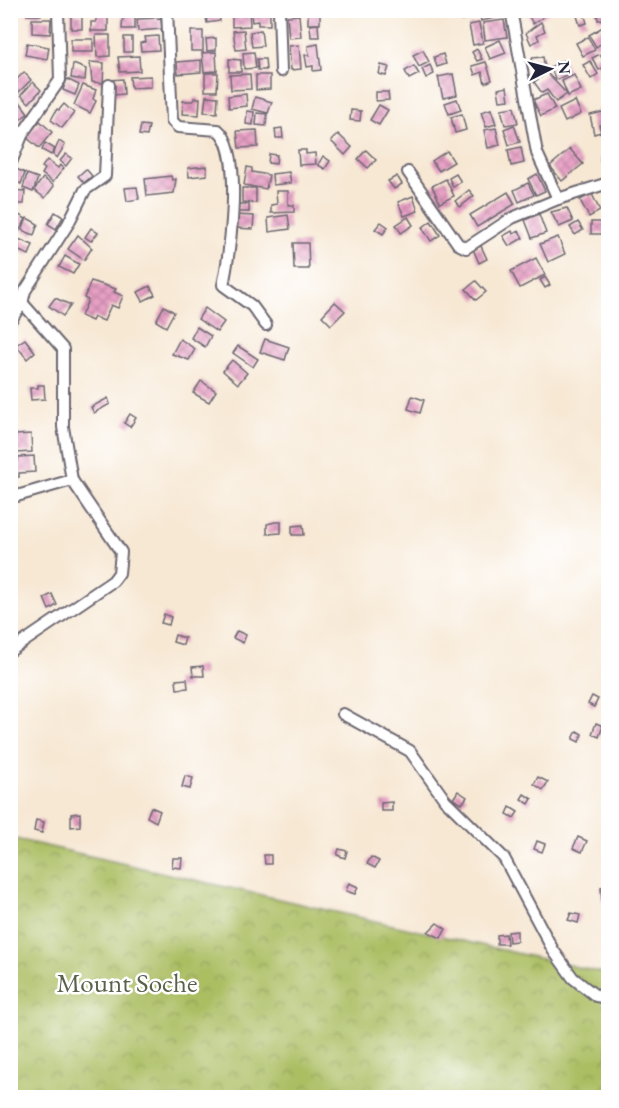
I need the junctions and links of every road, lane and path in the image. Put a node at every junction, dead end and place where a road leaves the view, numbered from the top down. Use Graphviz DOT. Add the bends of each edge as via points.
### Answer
graph roads {
  1 [pos="58,10"];
  2 [pos="167,10"];
  3 [pos="279,10"];
  4 [pos="511,10"];
  5 [pos="281,71"];
  6 [pos="109,85"];
  7 [pos="10,165"];
  8 [pos="408,172"];
  9 [pos="609,183"];
  10 [pos="558,199"];
  11 [pos="10,289"];
  12 [pos="22,304"];
  13 [pos="10,321"];
  14 [pos="266,325"];
  15 [pos="72,480"];
  16 [pos="10,498"];
  17 [pos="10,651"];
  18 [pos="344,714"];
  19 [pos="609,998"];
  1 -- 7 [label="street" via="60,80 23,133"];
  2 -- 14 [label="street" via="172,121 178,127 218,129 227,142 233,210 232,241 223,285 252,306"];
  3 -- 5 [label="street"];
  4 -- 10 [label="street" via="537,153"];
  6 -- 12 [label="street" via="105,176 85,190 25,291"];
  8 -- 10 [label="street" via="458,244 466,248 512,218"];
  9 -- 10 [label="street"];
  11 -- 12 [label="street"];
  12 -- 13 [label="street"];
  12 -- 15 [label="street" via="63,349 63,427"];
  15 -- 16 [label="street"];
  15 -- 17 [label="street" via="121,552 119,573 113,581"];
  18 -- 19 [label="street" via="410,751 445,801 504,858 553,950 573,978 596,996"];
}
